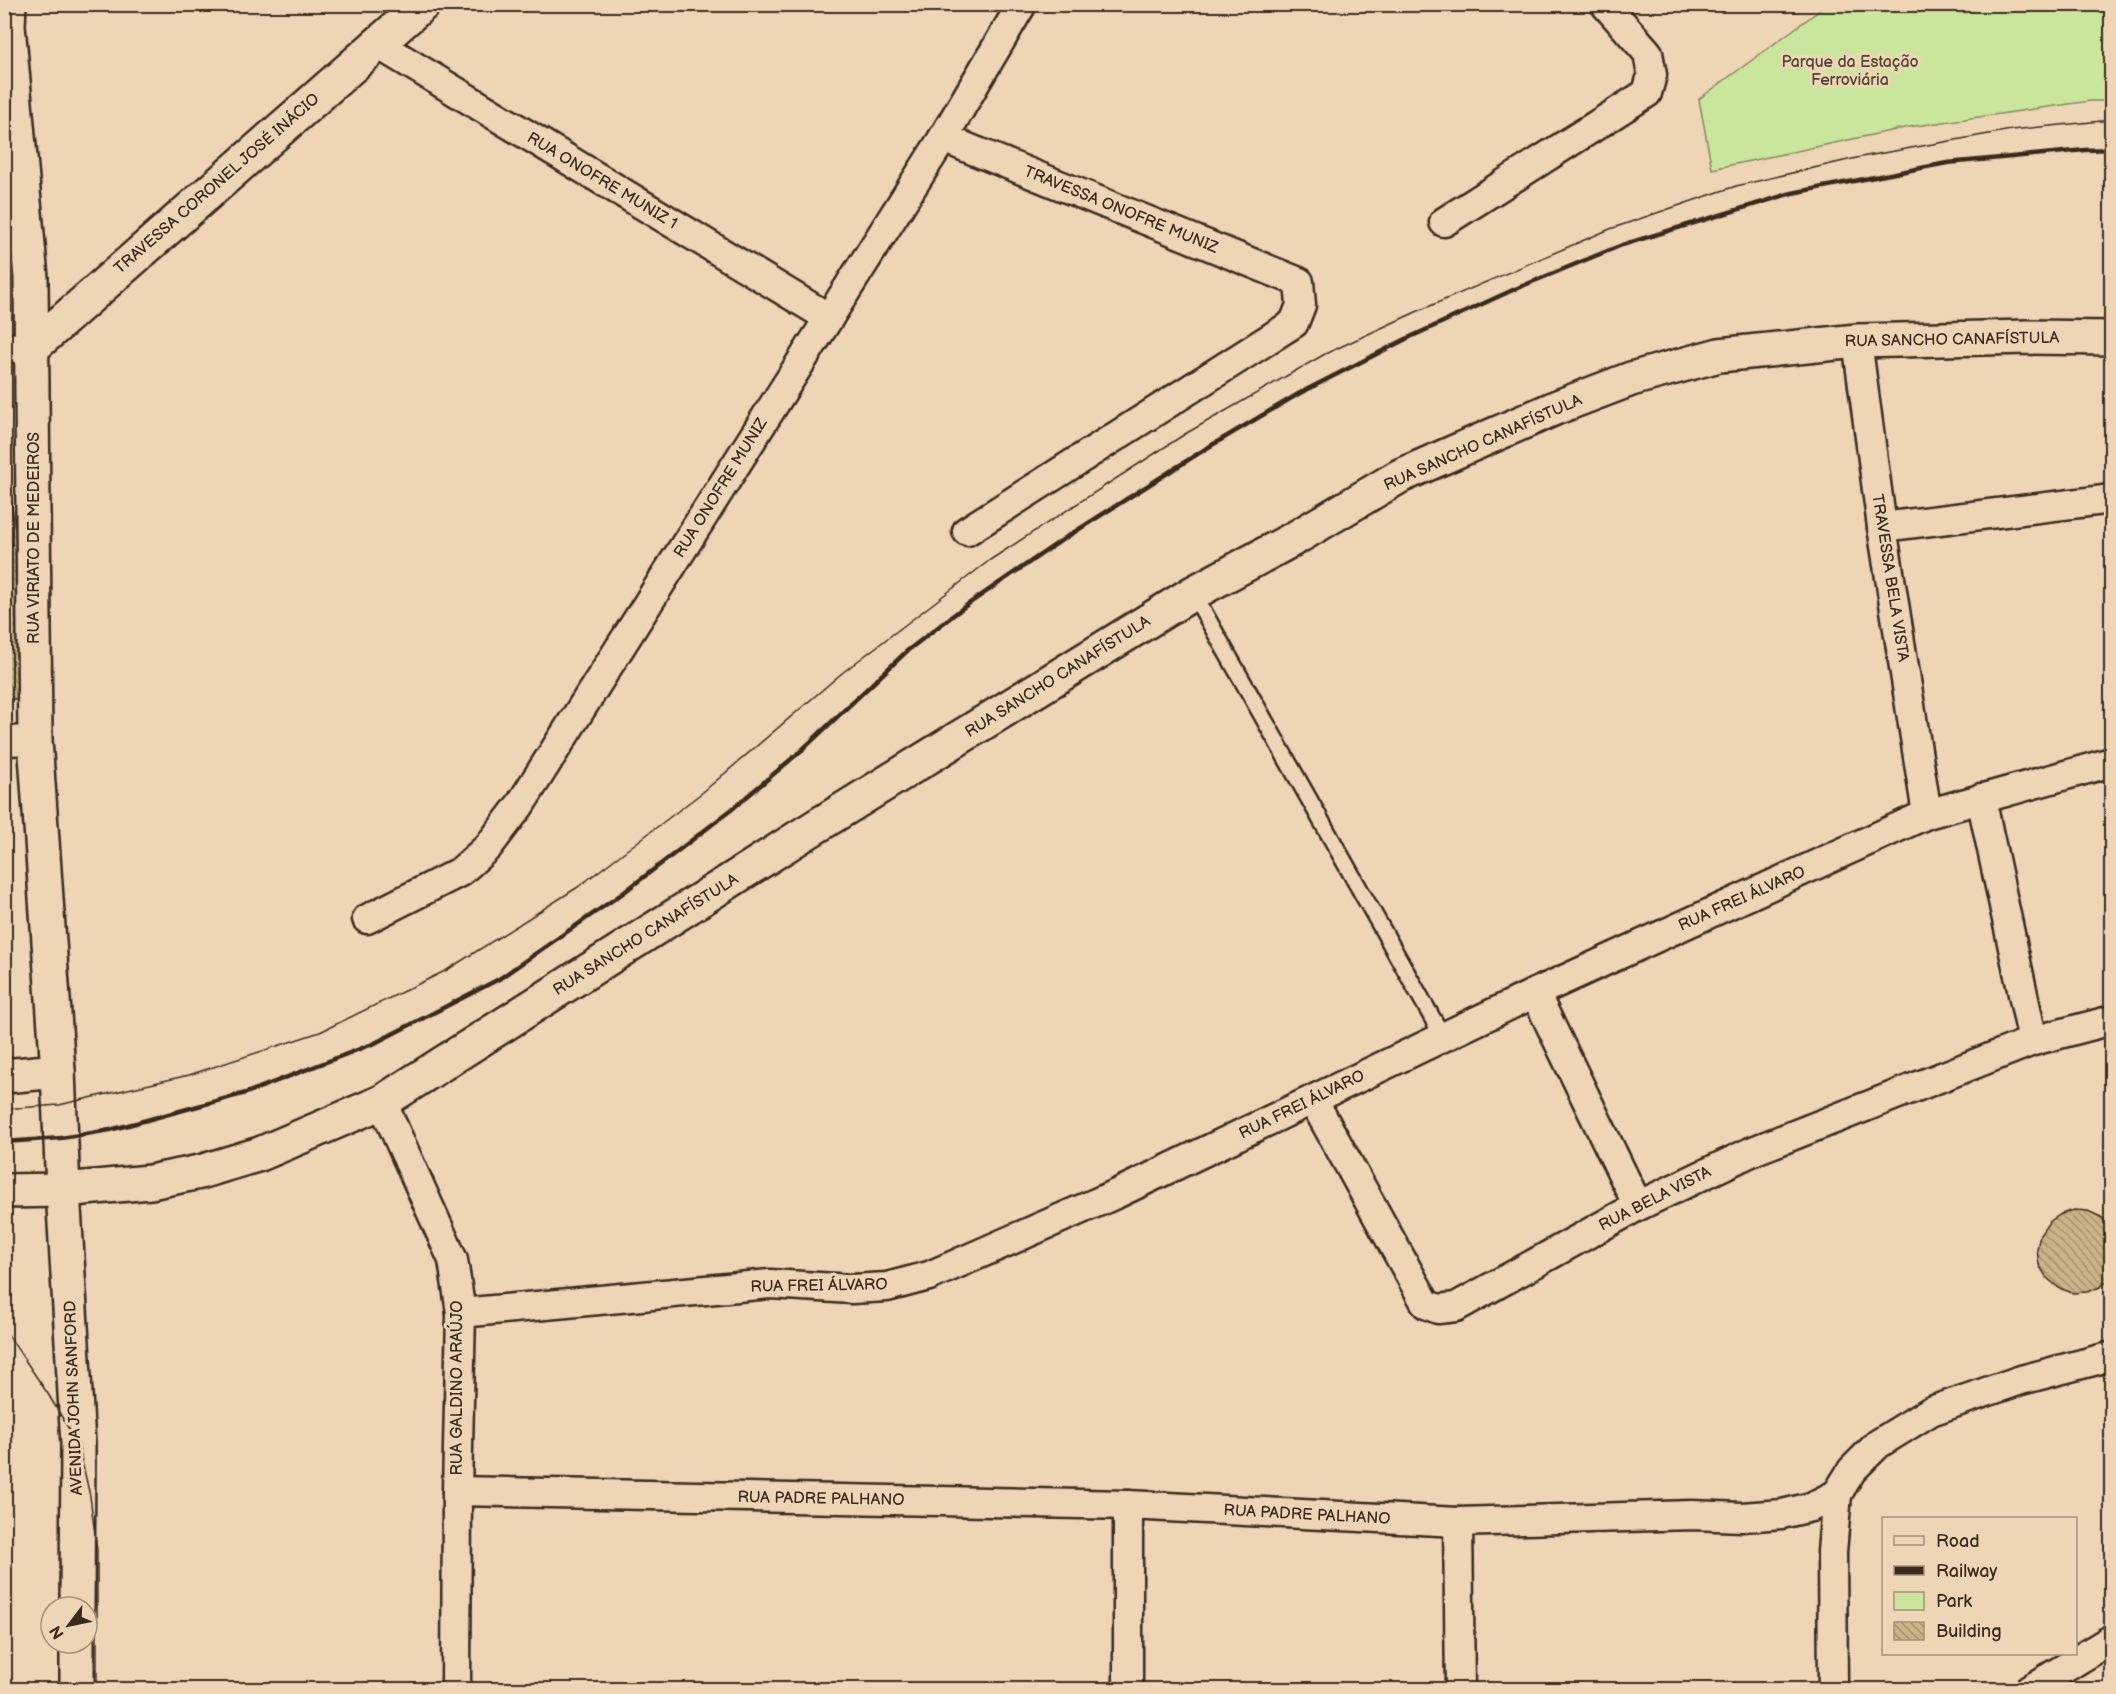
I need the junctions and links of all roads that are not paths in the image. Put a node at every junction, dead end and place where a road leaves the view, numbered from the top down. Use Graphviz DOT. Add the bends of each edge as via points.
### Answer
graph roads {
  1 [pos="423,4"];
  2 [pos="1022,4"];
  3 [pos="1605,4"];
  4 [pos="7,19"];
  5 [pos="376,43"];
  6 [pos="943,138"];
  7 [pos="1444,222"];
  8 [pos="829,318"];
  9 [pos="2112,338"];
  10 [pos="1857,341"];
  11 [pos="19,348"];
  12 [pos="2112,499"];
  13 [pos="1882,527"];
  14 [pos="968,531"];
  15 [pos="1193,593"];
  16 [pos="20,740"];
  17 [pos="2112,762"];
  18 [pos="1981,798"];
  19 [pos="1927,814"];
  20 [pos="367,919"];
  21 [pos="1535,993"];
  22 [pos="2112,1020"];
  23 [pos="1443,1037"];
  24 [pos="2033,1041"];
  25 [pos="58,1071"];
  26 [pos="4,1076"];
  27 [pos="1313,1100"];
  28 [pos="382,1102"];
  29 [pos="63,1190"];
  30 [pos="4,1191"];
  31 [pos="1638,1206"];
  32 [pos="461,1313"];
  33 [pos="2112,1356"];
  34 [pos="457,1491"];
  35 [pos="1837,1494"];
  36 [pos="1128,1506"];
  37 [pos="1458,1522"];
  38 [pos="77,1595"];
  39 [pos="2112,1638"];
  40 [pos="77,1655"];
  41 [pos="77,1689"];
  42 [pos="456,1689"];
  43 [pos="1128,1689"];
  44 [pos="1460,1689"];
  45 [pos="1833,1689"];
  46 [pos="2029,1689"];
  1 -- 5 [label="main road, TRAVESSA CORONEL JOSÉ INÁCIO"];
  2 -- 6 [label="street, RUA ONOFRE MUNIZ"];
  3 -- 7 [label="street" via="1648,54 1652,75 1647,93"];
  4 -- 11 [label="main road, RUA VIRIATO DE MEDEIROS" via="31,278"];
  5 -- 8 [label="street, RUA ONOFRE MUNIZ 1"];
  5 -- 11 [label="main road, TRAVESSA CORONEL JOSÉ INÁCIO"];
  6 -- 8 [label="street, RUA ONOFRE MUNIZ"];
  6 -- 14 [label="street, TRAVESSA ONOFRE MUNIZ" via="1299,282 1301,305 1294,323"];
  8 -- 20 [label="street, RUA ONOFRE MUNIZ" via="520,805 488,846 460,872"];
  9 -- 10 [label="main road, RUA SANCHO CANAFÍSTULA"];
  10 -- 13 [label="street, TRAVESSA BELA VISTA"];
  10 -- 15 [label="main road, RUA SANCHO CANAFÍSTULA" via="1719,355 1632,379 1555,408 1400,476"];
  11 -- 16 [label="main road, RUA VIRIATO DE MEDEIROS"];
  12 -- 13 [label="street"];
  13 -- 19 [label="street, TRAVESSA BELA VISTA"];
  15 -- 23 [label="lane"];
  15 -- 28 [label="main road, RUA SANCHO CANAFÍSTULA"];
  16 -- 25 [label="main road, RUA VIRIATO DE MEDEIROS"];
  17 -- 18 [label="street, RUA FREI ÁLVARO"];
  18 -- 19 [label="street, RUA FREI ÁLVARO"];
  18 -- 24 [label="street"];
  19 -- 21 [label="street, RUA FREI ÁLVARO"];
  21 -- 23 [label="street, RUA FREI ÁLVARO"];
  21 -- 31 [label="street"];
  22 -- 24 [label="street, RUA BELA VISTA"];
  23 -- 27 [label="street, RUA FREI ÁLVARO"];
  24 -- 31 [label="street, RUA BELA VISTA" via="1753,1151"];
  25 -- 26 [label="main road"];
  25 -- 29 [label="main road, AVENIDA JOHN SANFORD"];
  27 -- 31 [label="street, RUA BELA VISTA" via="1426,1304 1438,1309 1456,1307"];
  27 -- 32 [label="street, RUA FREI ÁLVARO" via="1106,1199 929,1276 888,1287 770,1284"];
  28 -- 29 [label="main road, RUA SANCHO CANAFÍSTULA" via="260,1154 200,1172 150,1182"];
  28 -- 32 [label="street, RUA GALDINO ARAÚJO" via="453,1260"];
  29 -- 30 [label="main road, RUA SANCHO CANAFÍSTULA"];
  29 -- 38 [label="main road, AVENIDA JOHN SANFORD" via="78,1444"];
  32 -- 34 [label="street, RUA GALDINO ARAÚJO"];
  33 -- 35 [label="street" via="2021,1380 1931,1411 1878,1444 1851,1470"];
  34 -- 36 [label="street, RUA PADRE PALHANO"];
  34 -- 42 [label="street, RUA GALDINO ARAÚJO"];
  35 -- 37 [label="street, RUA PADRE PALHANO" via="1811,1507 1742,1517"];
  35 -- 45 [label="street" via="1832,1552"];
  36 -- 37 [label="street, RUA PADRE PALHANO"];
  36 -- 43 [label="street"];
  37 -- 44 [label="street"];
  39 -- 46 [label="street"];
  40 -- 41 [label="main road"];
}
